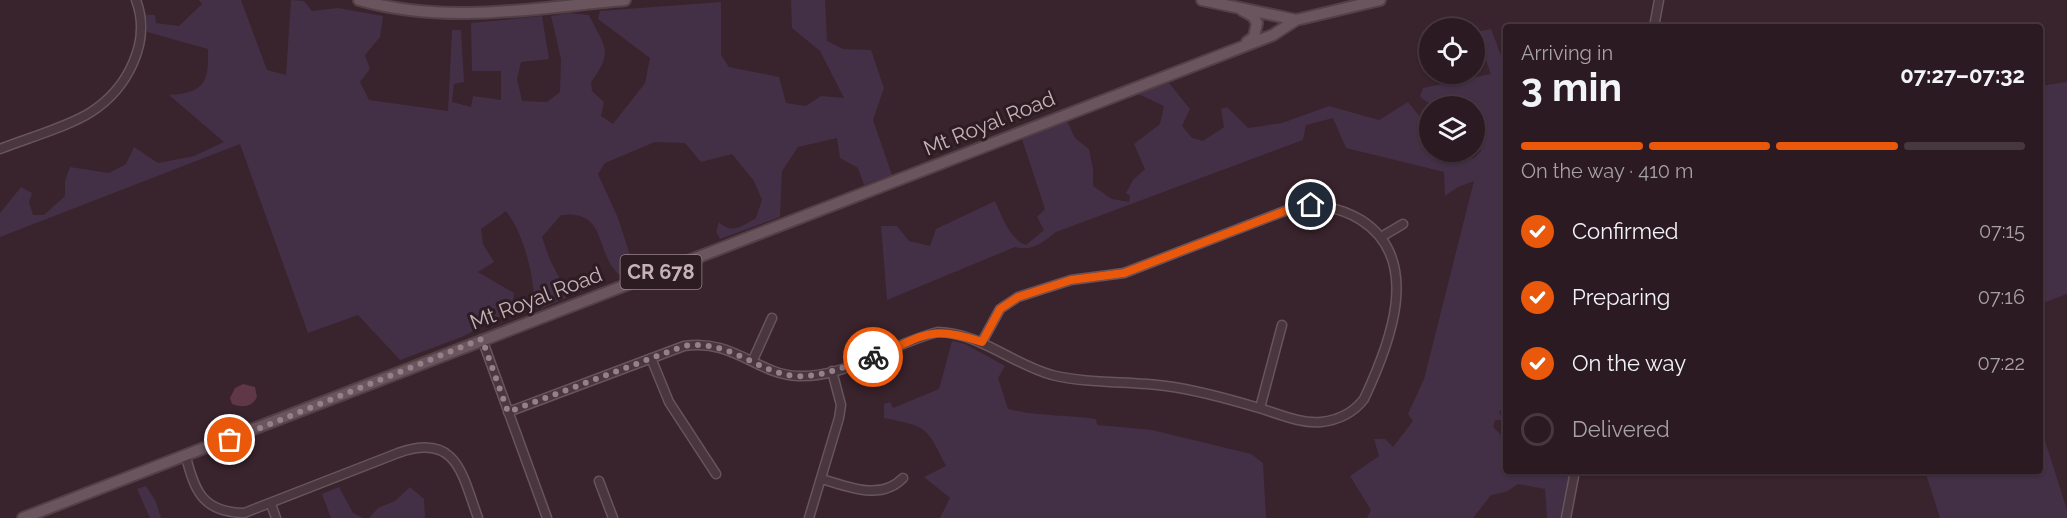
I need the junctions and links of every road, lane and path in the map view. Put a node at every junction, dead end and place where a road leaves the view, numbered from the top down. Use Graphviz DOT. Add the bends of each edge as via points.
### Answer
graph roads {
  1 [pos="136,0"];
  2 [pos="359,0"];
  3 [pos="624,0"];
  4 [pos="1202,0"];
  5 [pos="1380,0"];
  6 [pos="1659,0"];
  7 [pos="1225,4"];
  8 [pos="1296,20"];
  9 [pos="1655,24"];
  10 [pos="1239,48"];
  11 [pos="0,149"];
  12 [pos="1403,224"];
  13 [pos="1381,237"];
  14 [pos="772,318"];
  15 [pos="1282,325"];
  16 [pos="482,339"];
  17 [pos="982,342"];
  18 [pos="651,358"];
  19 [pos="753,360"];
  20 [pos="832,371"];
  21 [pos="1260,408"];
  22 [pos="508,412"];
  23 [pos="186,457"];
  24 [pos="716,474"];
  25 [pos="1574,474"];
  26 [pos="903,478"];
  27 [pos="822,479"];
  28 [pos="599,481"];
  29 [pos="271,504"];
  30 [pos="23,518"];
  31 [pos="276,518"];
  32 [pos="478,518"];
  33 [pos="547,518"];
  34 [pos="613,518"];
  35 [pos="809,518"];
  36 [pos="1566,518"];
  1 -- 11 [label="street" via="142,31 137,57 110,95 90,113"];
  2 -- 3 [label="main road" via="414,12 453,15"];
  4 -- 7 [label="main road"];
  5 -- 8 [label="main road"];
  6 -- 9 [label="street"];
  7 -- 8 [label="main road"];
  7 -- 10 [label="main road" via="1247,12 1257,23 1254,36"];
  8 -- 10 [label="main road, Mt Royal Road / CR 678" via="1273,35"];
  10 -- 16 [label="main road, Mt Royal Road / CR 678"];
  12 -- 13 [label="street"];
  13 -- 17 [label="street" via="1372,227 1343,211 1311,205 1290,209 1124,273 1071,280 1018,297 1000,309"];
  13 -- 21 [label="street" via="1391,255 1398,291 1383,352 1364,399 1356,410 1322,422 1303,421"];
  14 -- 19 [label="street"];
  15 -- 21 [label="street"];
  16 -- 22 [label="street"];
  16 -- 23 [label="main road, Mt Royal Road / CR 678"];
  17 -- 20 [label="street" via="952,332 938,332"];
  17 -- 21 [label="street" via="1003,356 1054,375 1167,386"];
  18 -- 19 [label="street" via="695,344 724,348"];
  18 -- 22 [label="street"];
  18 -- 24 [label="street" via="669,402"];
  19 -- 20 [label="street" via="792,375"];
  20 -- 27 [label="street" via="841,405"];
  22 -- 33 [label="street"];
  23 -- 29 [label="street" via="198,493 216,508 244,513"];
  23 -- 30 [label="main road, Mt Royal Road / CR 678"];
  25 -- 36 [label="street"];
  26 -- 27 [label="street" via="876,492"];
  27 -- 35 [label="street"];
  28 -- 34 [label="street"];
  29 -- 31 [label="street"];
  29 -- 32 [label="street" via="420,446 452,458 467,482"];
}
